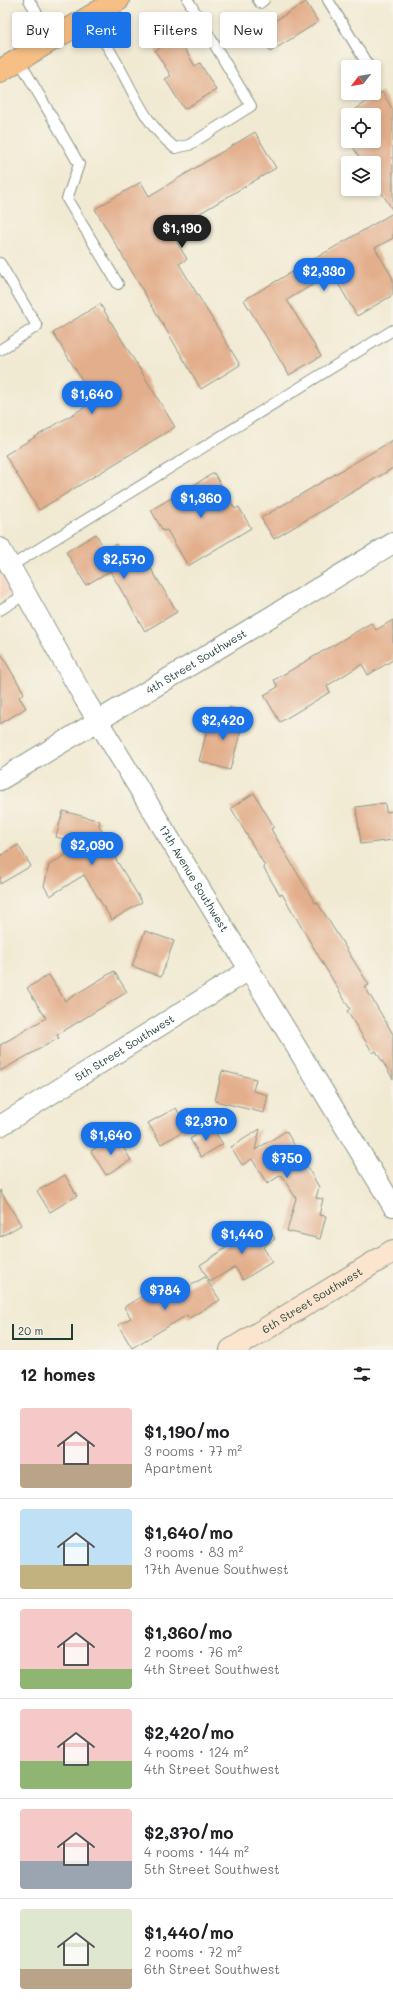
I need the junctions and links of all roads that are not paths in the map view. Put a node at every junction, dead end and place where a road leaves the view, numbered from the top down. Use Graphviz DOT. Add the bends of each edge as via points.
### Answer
graph roads {
  1 [pos="29,0"];
  2 [pos="188,0"];
  3 [pos="258,0"];
  4 [pos="264,0"];
  5 [pos="328,0"];
  6 [pos="114,1"];
  7 [pos="36,12"];
  8 [pos="98,12"];
  9 [pos="40,48"];
  10 [pos="109,48"];
  11 [pos="20,60"];
  12 [pos="365,60"];
  13 [pos="0,71"];
  14 [pos="0,263"];
  15 [pos="118,284"];
  16 [pos="393,330"];
  17 [pos="0,350"];
  18 [pos="393,543"];
  19 [pos="0,548"];
  20 [pos="11,566"];
  21 [pos="26,594"];
  22 [pos="0,610"];
  23 [pos="98,722"];
  24 [pos="0,780"];
  25 [pos="249,970"];
  26 [pos="0,1126"];
  27 [pos="393,1206"];
  28 [pos="393,1252"];
  29 [pos="231,1350"];
  1 -- 7 [label="lane"];
  2 -- 10 [label="lane" via="251,106 189,145 176,148 146,118"];
  3 -- 4 [label="lane" via="260,3"];
  5 -- 12 [label="lane"];
  6 -- 8 [label="main road"];
  9 -- 11 [label="main road"];
  11 -- 13 [label="main road"];
  11 -- 15 [label="lane" via="79,164 67,199"];
  14 -- 17 [label="lane" via="37,326"];
  16 -- 20 [label="lane"];
  18 -- 23 [label="street, 4th Street Southwest"];
  19 -- 20 [label="street, 17th Avenue Southwest"];
  20 -- 21 [label="street, 17th Avenue Southwest"];
  21 -- 22 [label="lane"];
  21 -- 23 [label="street, 17th Avenue Southwest"];
  23 -- 24 [label="street, 4th Street Southwest"];
  23 -- 25 [label="street, 17th Avenue Southwest"];
  25 -- 26 [label="street, 5th Street Southwest"];
  25 -- 27 [label="street, 17th Avenue Southwest"];
  28 -- 29 [label="street, 6th Street Southwest"];
}
